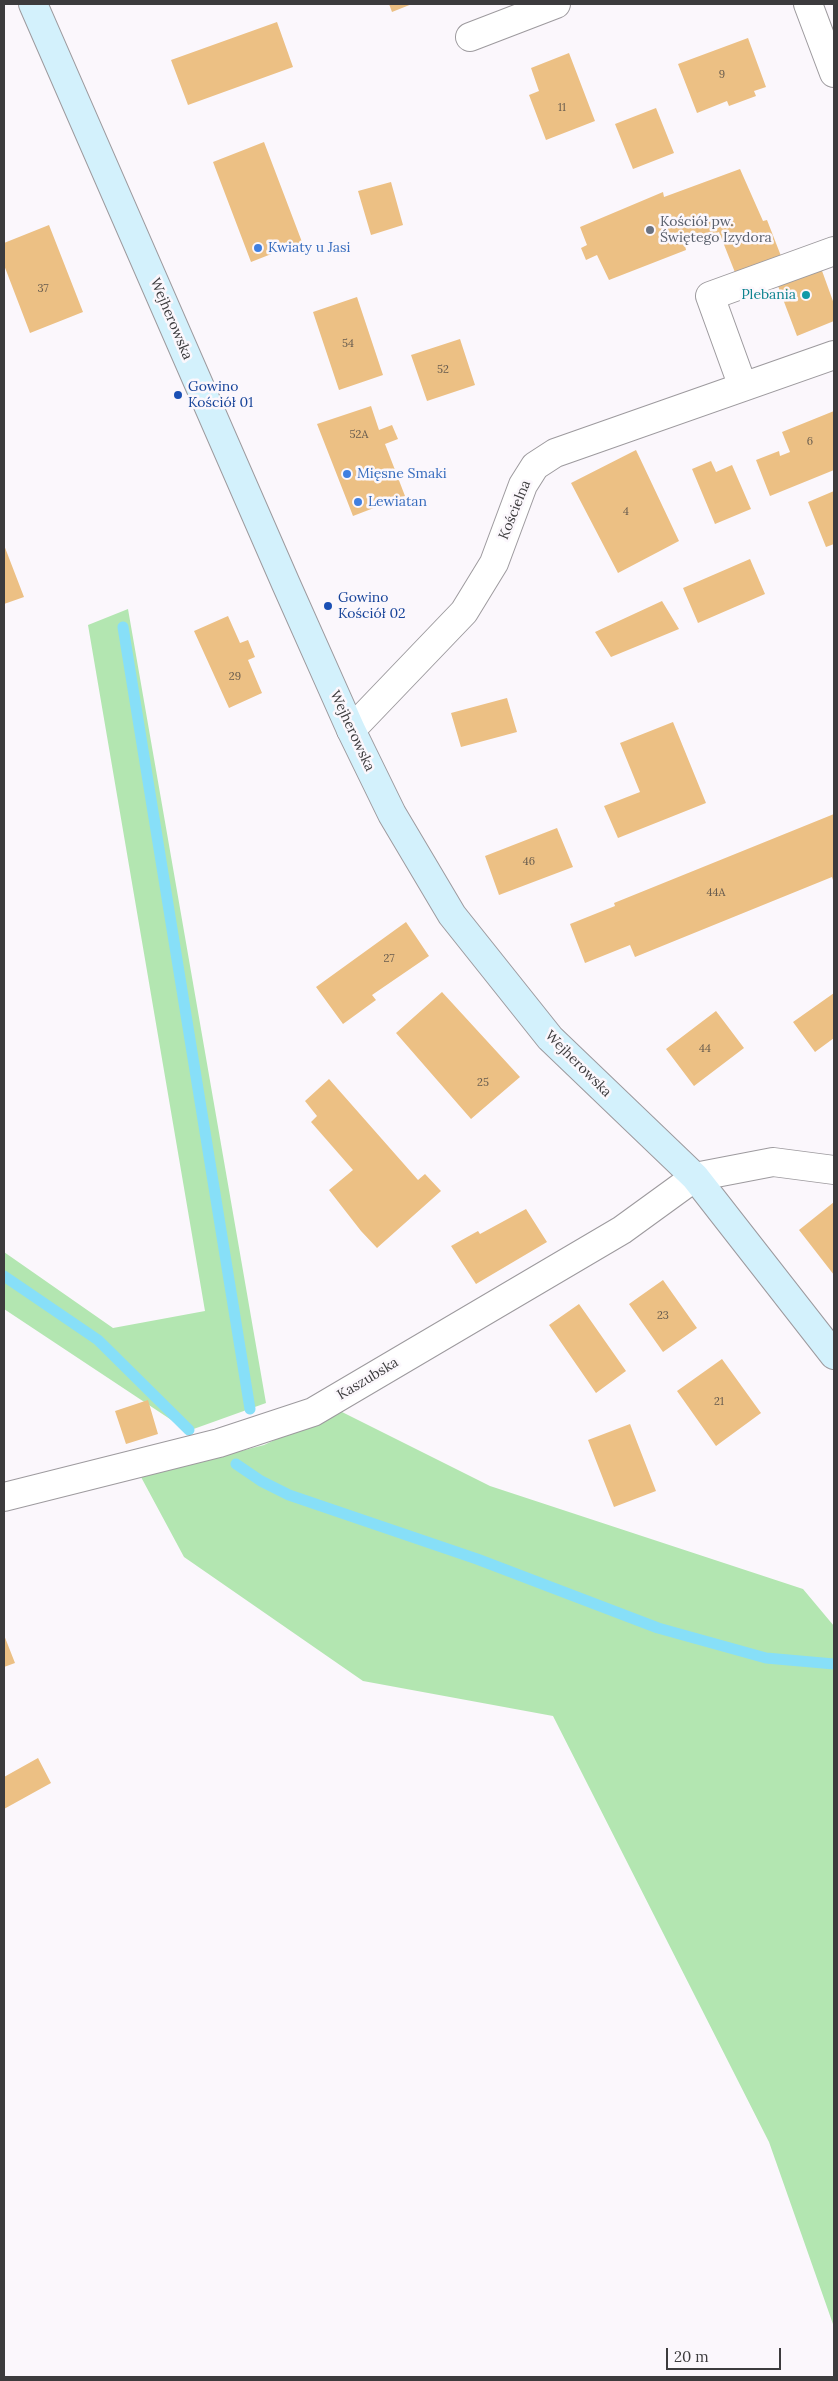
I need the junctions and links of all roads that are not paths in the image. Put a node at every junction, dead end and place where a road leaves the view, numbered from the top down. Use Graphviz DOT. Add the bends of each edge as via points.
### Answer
graph roads {
  1 [pos="34,4"];
  2 [pos="556,4"];
  3 [pos="808,4"];
  4 [pos="470,37"];
  5 [pos="834,73"];
  6 [pos="834,251"];
  7 [pos="834,355"];
  8 [pos="743,387"];
  9 [pos="351,730"];
  10 [pos="834,1170"];
  11 [pos="695,1177"];
  12 [pos="834,1355"];
  13 [pos="4,1497"];
  1 -- 9 [label="street, Wejherowska"];
  2 -- 4 [label="street"];
  3 -- 5 [label="street"];
  6 -- 8 [label="street" via="710,296"];
  7 -- 8 [label="street, Kościelna"];
  8 -- 9 [label="street, Kościelna" via="555,452 535,466 523,485 494,563 464,612"];
  9 -- 11 [label="street, Wejherowska" via="392,814 452,914 550,1038"];
  10 -- 11 [label="street" via="774,1162"];
  11 -- 12 [label="street, Wejherowska"];
  11 -- 13 [label="street, Kaszubska" via="622,1230 313,1412 219,1443"];
}
